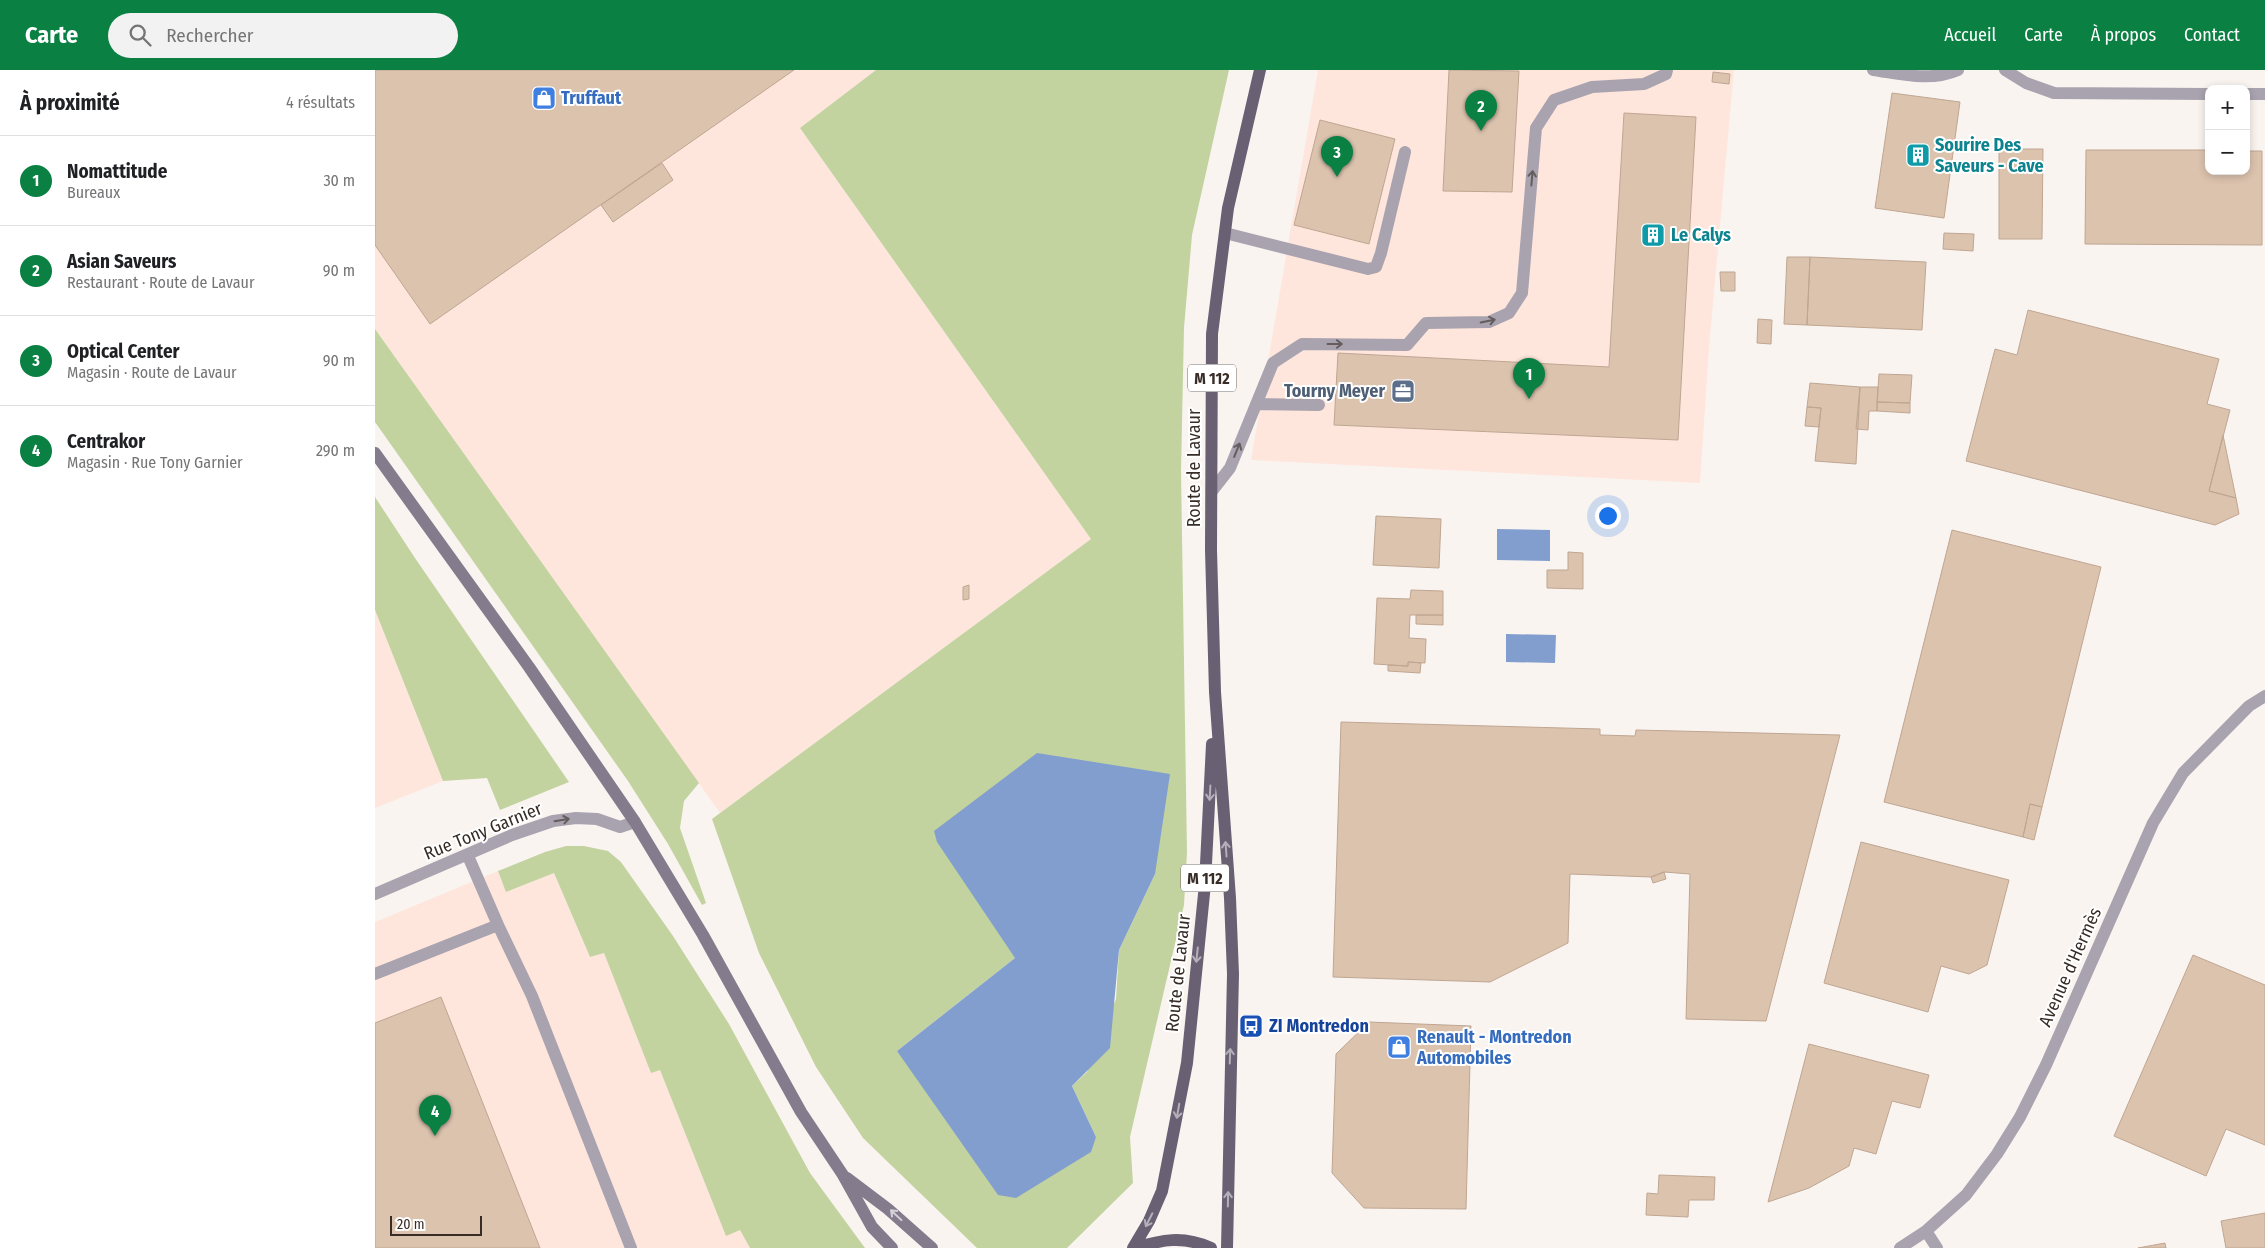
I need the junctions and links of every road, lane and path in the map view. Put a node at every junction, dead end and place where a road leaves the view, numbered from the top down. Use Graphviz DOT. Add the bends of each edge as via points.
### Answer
graph roads {
  1 [pos="1260,70"];
  2 [pos="1667,70"];
  3 [pos="1873,70"];
  4 [pos="1957,70"];
  5 [pos="2005,70"];
  6 [pos="2205,94"];
  7 [pos="2250,94"];
  8 [pos="2265,94"];
  9 [pos="1405,152"];
  10 [pos="1225,233"];
  11 [pos="1256,404"];
  12 [pos="1319,405"];
  13 [pos="375,453"];
  14 [pos="1212,491"];
  15 [pos="1215,692"];
  16 [pos="2265,696"];
  17 [pos="635,822"];
  18 [pos="468,856"];
  19 [pos="375,894"];
  20 [pos="499,925"];
  21 [pos="375,974"];
  22 [pos="843,1175"];
  23 [pos="1925,1231"];
  24 [pos="631,1248"];
  25 [pos="892,1248"];
  26 [pos="932,1248"];
  27 [pos="1133,1248"];
  28 [pos="1211,1248"];
  29 [pos="1227,1248"];
  30 [pos="1900,1248"];
  31 [pos="1937,1248"];
  1 -- 10 [label="main road, Route de Lavaur / M 112"];
  11 -- 2 [label="street, one-way" via="1273,362 1302,344 1407,345 1426,323 1489,322 1509,313 1522,293 1536,128 1554,100 1592,87 1644,84 1666,74"];
  3 -- 4 [label="street" via="1920,77"];
  5 -- 6 [label="street" via="2026,83 2054,93"];
  7 -- 8 [label="street"];
  9 -- 10 [label="street" via="1375,266 1368,269"];
  10 -- 14 [label="main road, Route de Lavaur / M 112" via="1213,334"];
  11 -- 12 [label="street"];
  14 -- 11 [label="street, one-way" via="1230,468"];
  13 -- 17 [label="street"];
  14 -- 15 [label="main road, Route de Lavaur / M 112"];
  15 -- 27 [label="main road, Route de Lavaur / M 112, one-way" via="1205,884 1187,1063 1162,1191"];
  29 -- 15 [label="main road, Route de Lavaur / M 112, one-way" via="1233,974"];
  16 -- 23 [label="street, Avenue d'Hermès" via="2249,706 2183,773 2153,822 2021,1117 1966,1195"];
  18 -- 17 [label="street, Rue Tony Garnier, one-way" via="512,835 553,821 597,819 620,827"];
  17 -- 22 [label="street" via="703,935 801,1112"];
  18 -- 19 [label="street, Rue Tony Garnier"];
  18 -- 20 [label="street"];
  20 -- 21 [label="street"];
  20 -- 24 [label="street" via="532,996"];
  22 -- 25 [label="street" via="872,1226"];
  26 -- 22 [label="street, one-way"];
  23 -- 30 [label="street, Avenue d'Hermès"];
  23 -- 31 [label="street"];
  27 -- 28 [label="main road" via="1165,1240 1197,1242"];
}
